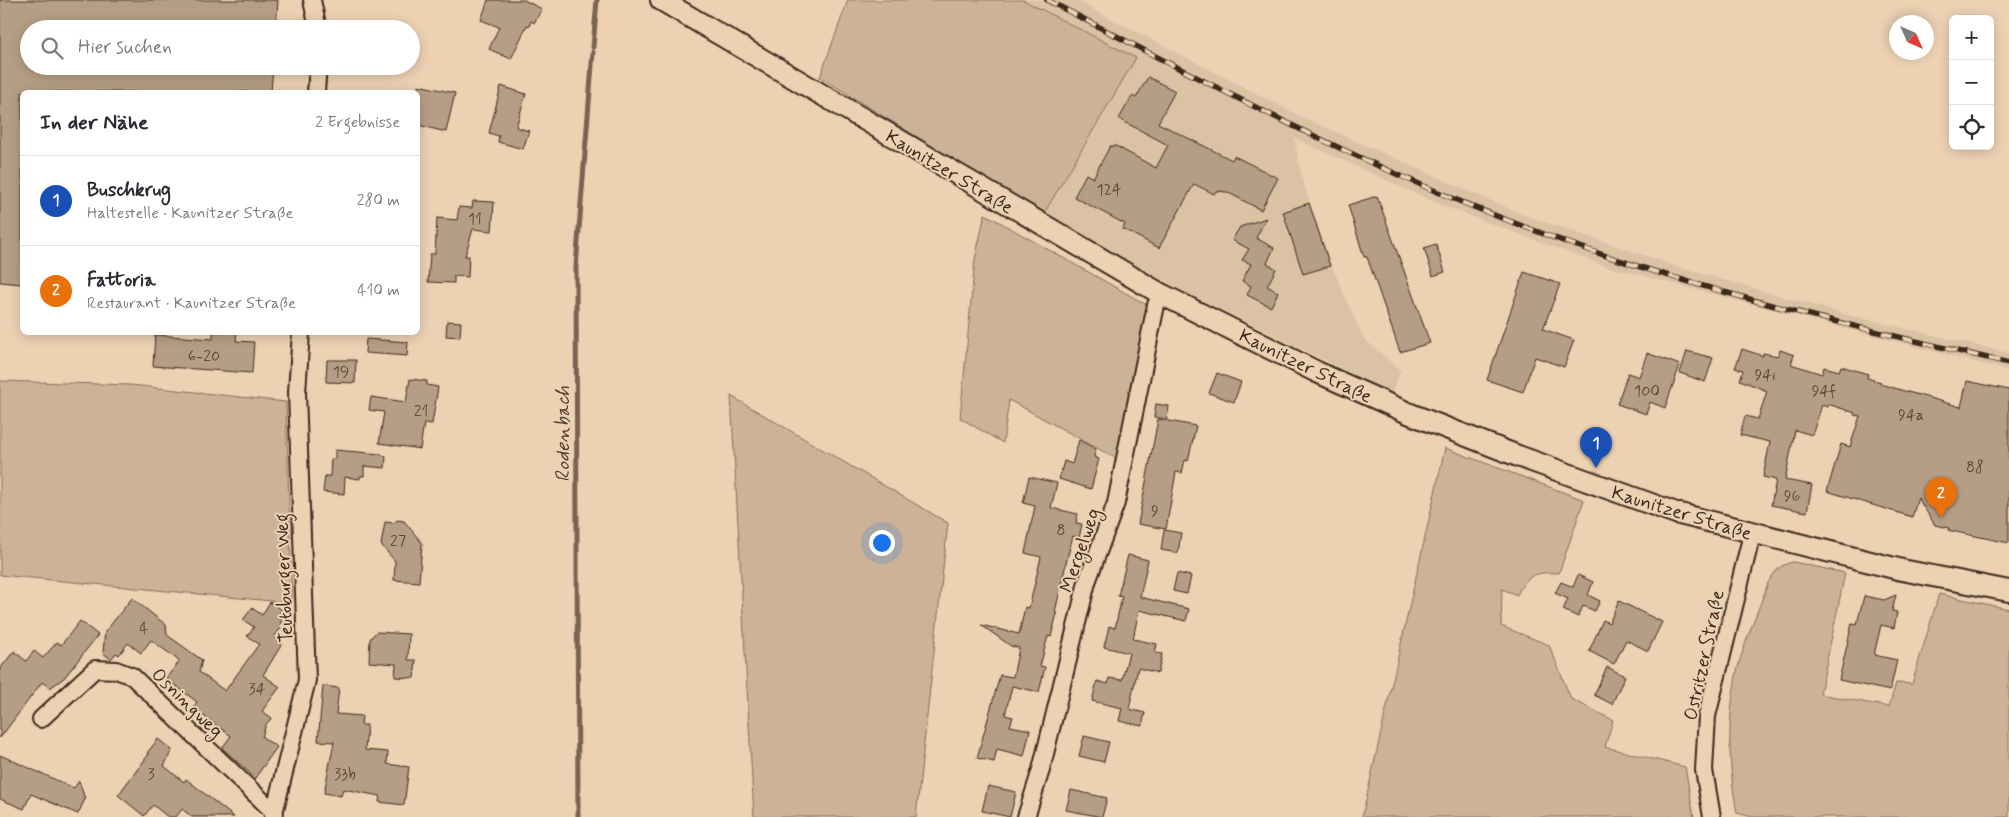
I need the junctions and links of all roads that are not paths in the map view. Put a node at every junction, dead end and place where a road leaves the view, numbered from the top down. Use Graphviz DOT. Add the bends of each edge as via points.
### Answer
graph roads {
  1 [pos="312,0"];
  2 [pos="660,0"];
  3 [pos="316,20"];
  4 [pos="317,75"];
  5 [pos="316,90"];
  6 [pos="1161,294"];
  7 [pos="301,335"];
  8 [pos="1752,534"];
  9 [pos="2009,591"];
  10 [pos="42,719"];
  11 [pos="274,815"];
  12 [pos="1026,817"];
  13 [pos="1712,817"];
  1 -- 3 [label="street"];
  2 -- 6 [label="street, Kaunitzer Straße"];
  4 -- 5 [label="street"];
  6 -- 8 [label="street, Kaunitzer Straße" via="1408,413 1676,513"];
  6 -- 12 [label="street, Mergelweg" via="1156,305 1116,503 1087,582 1041,770"];
  7 -- 11 [label="street, Teutoburger Weg" via="297,392 307,680"];
  8 -- 9 [label="street, Kaunitzer Straße" via="1902,570"];
  8 -- 13 [label="street, Ostritzer Straße" via="1707,716 1704,770"];
  10 -- 11 [label="street, Osningweg" via="95,669 116,670 132,676"];
}
